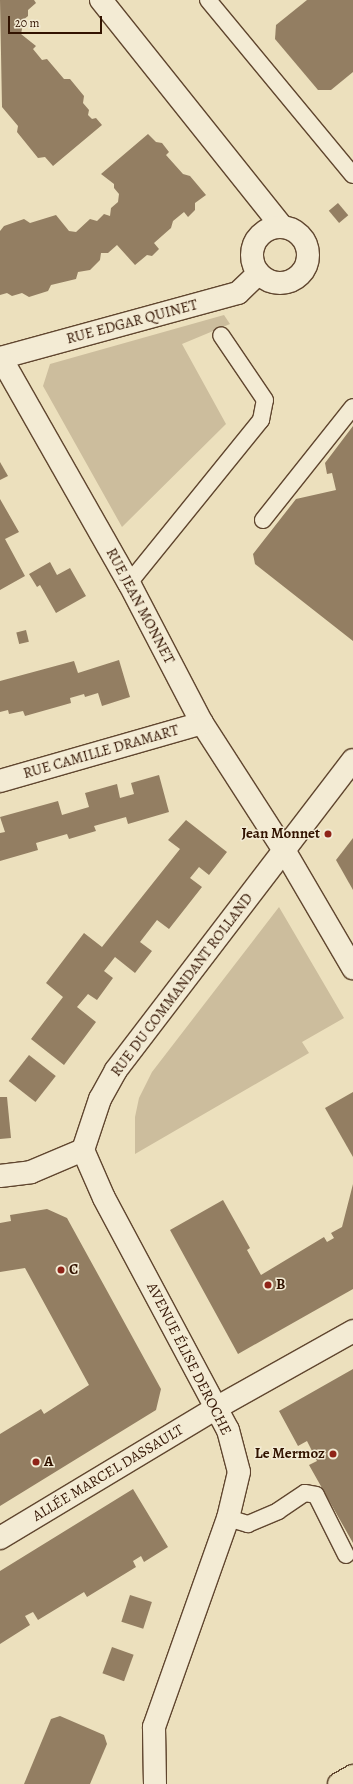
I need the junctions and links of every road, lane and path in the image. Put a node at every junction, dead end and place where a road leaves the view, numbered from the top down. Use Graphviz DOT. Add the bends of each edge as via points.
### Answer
graph roads {
  1 [pos="101,0"];
  2 [pos="208,0"];
  3 [pos="353,175"];
  4 [pos="282,227"];
  5 [pos="258,274"];
  6 [pos="221,335"];
  7 [pos="1,358"];
  8 [pos="353,407"];
  9 [pos="263,520"];
  10 [pos="129,583"];
  11 [pos="202,723"];
  12 [pos="353,760"];
  13 [pos="0,781"];
  14 [pos="284,850"];
  15 [pos="353,968"];
  16 [pos="83,1150"];
  17 [pos="0,1176"];
  18 [pos="353,1331"];
  19 [pos="216,1408"];
  20 [pos="228,1518"];
  21 [pos="0,1538"];
  22 [pos="346,1555"];
  23 [pos="353,1776"];
  24 [pos="155,1784"];
  25 [pos="339,1784"];
  1 -- 4 [label="street"];
  2 -- 3 [label="lane"];
  4 -- 5 [label="street" via="271,228 261,234 254,243 251,253"];
  4 -- 5 [label="street" via="292,229 301,236 307,246 305,268 289,282 278,284 267,281"];
  5 -- 7 [label="street, RUE EDGAR QUINET" via="238,293"];
  6 -- 10 [label="lane" via="265,400 261,420"];
  7 -- 10 [label="street, RUE JEAN MONNET"];
  8 -- 9 [label="lane"];
  10 -- 11 [label="street, RUE JEAN MONNET"];
  11 -- 13 [label="street, RUE CAMILLE DRAMART"];
  11 -- 14 [label="street, RUE JEAN MONNET"];
  12 -- 14 [label="street, RUE DU COMMANDANT ROLLAND"];
  14 -- 15 [label="street, RUE JEAN MONNET"];
  14 -- 16 [label="street, RUE DU COMMANDANT ROLLAND" via="116,1070 100,1099"];
  16 -- 17 [label="street" via="31,1172"];
  16 -- 19 [label="street, AVENUE ÉLISE DEROCHE" via="104,1198"];
  18 -- 19 [label="street, ALLÉE MARCEL DASSAULT"];
  19 -- 20 [label="street, AVENUE ÉLISE DEROCHE" via="228,1430 239,1472"];
  19 -- 21 [label="street, ALLÉE MARCEL DASSAULT"];
  20 -- 22 [label="lane" via="248,1524 278,1512 305,1493 316,1495"];
  20 -- 24 [label="street, AVENUE ÉLISE DEROCHE" via="154,1727"];
  23 -- 25 [label="main road"];
}
